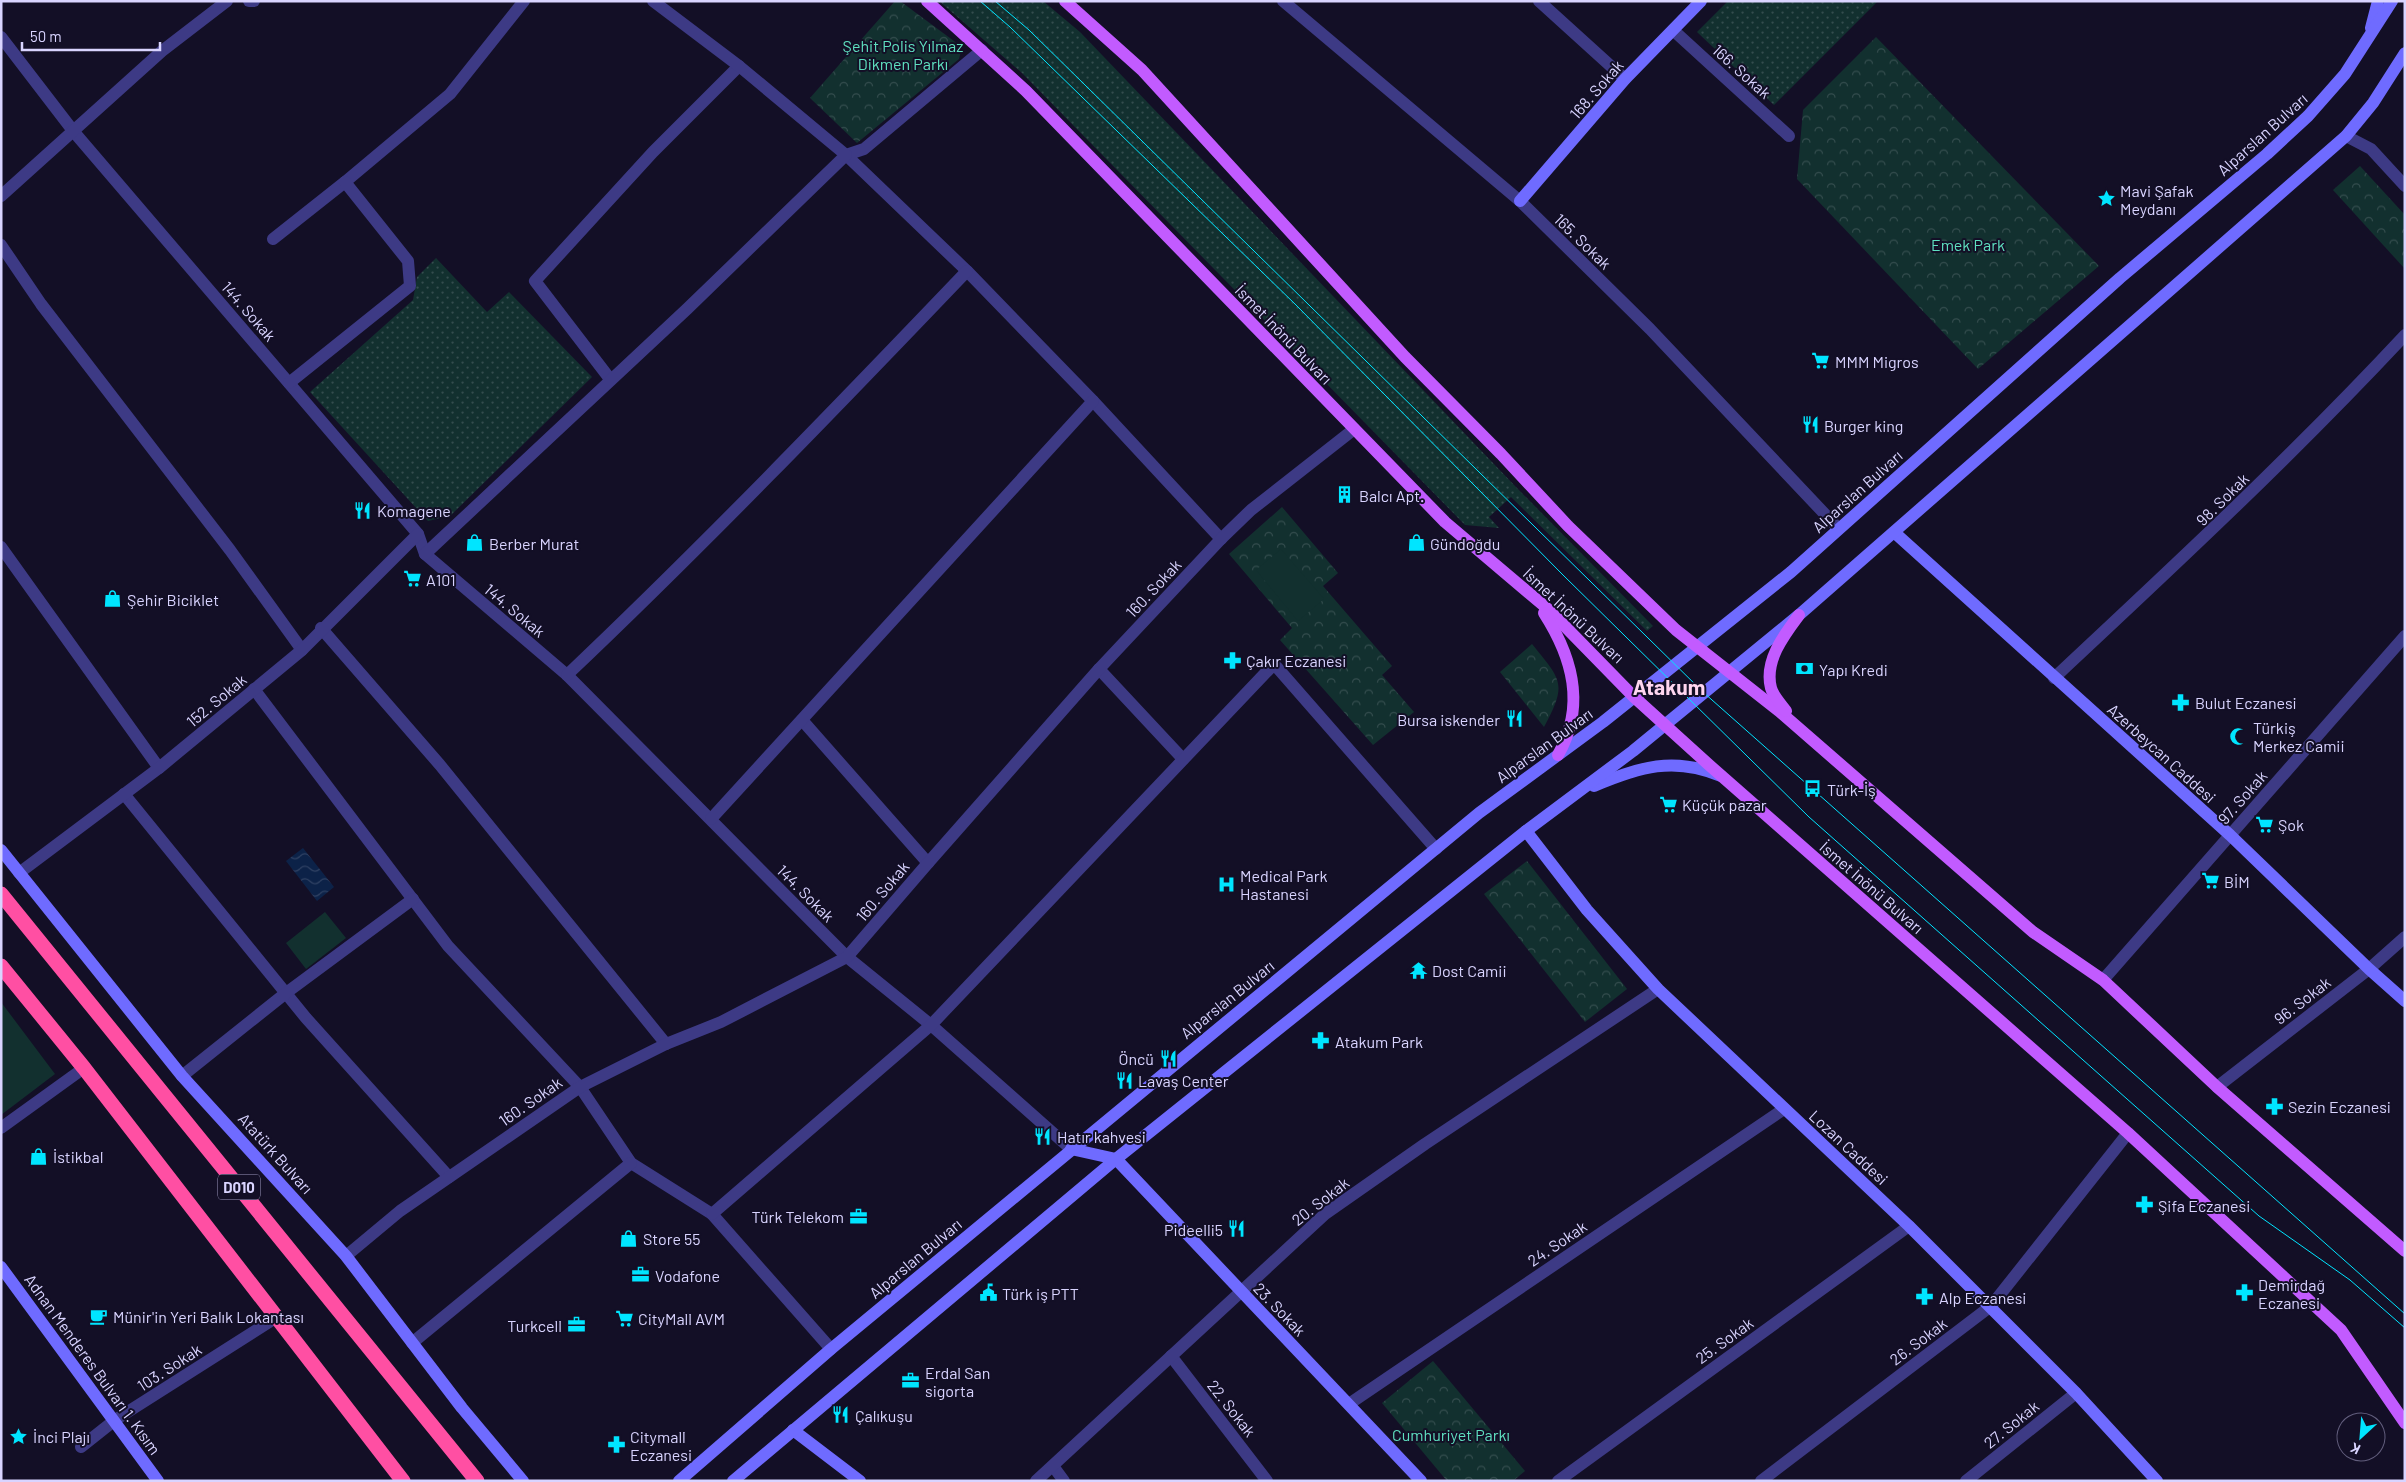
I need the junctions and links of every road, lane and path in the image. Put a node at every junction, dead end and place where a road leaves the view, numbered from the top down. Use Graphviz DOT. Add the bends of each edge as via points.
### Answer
graph roads {
  1 [pos="227,1"];
  2 [pos="249,1"];
  3 [pos="254,1"];
  4 [pos="524,1"];
  5 [pos="653,1"];
  6 [pos="927,1"];
  7 [pos="1065,1"];
  8 [pos="1283,1"];
  9 [pos="1539,1"];
  10 [pos="1701,1"];
  11 [pos="2378,1"];
  12 [pos="2392,1"];
  13 [pos="1673,30"];
  14 [pos="1,38"];
  15 [pos="2365,45"];
  16 [pos="982,50"];
  17 [pos="2405,53"];
  18 [pos="2405,64"];
  19 [pos="739,66"];
  20 [pos="2390,76"];
  21 [pos="1625,79"];
  22 [pos="74,132"];
  23 [pos="1789,136"];
  24 [pos="2346,136"];
  25 [pos="846,155"];
  26 [pos="345,182"];
  27 [pos="2405,186"];
  28 [pos="1,196"];
  29 [pos="1520,201"];
  30 [pos="273,239"];
  31 [pos="1,245"];
  32 [pos="967,271"];
  33 [pos="2405,334"];
  34 [pos="610,379"];
  35 [pos="289,383"];
  36 [pos="1094,401"];
  37 [pos="1353,430"];
  38 [pos="1838,528"];
  39 [pos="1895,533"];
  40 [pos="418,534"];
  41 [pos="1221,539"];
  42 [pos="1,547"];
  43 [pos="425,554"];
  44 [pos="1535,598"];
  45 [pos="1799,615"];
  46 [pos="322,628"];
  47 [pos="2405,636"];
  48 [pos="1698,646"];
  49 [pos="302,650"];
  50 [pos="1099,669"];
  51 [pos="1728,672"];
  52 [pos="567,675"];
  53 [pos="2054,678"];
  54 [pos="254,689"];
  55 [pos="1634,697"];
  56 [pos="802,720"];
  57 [pos="1664,725"];
  58 [pos="1802,730"];
  59 [pos="1558,755"];
  60 [pos="1184,759"];
  61 [pos="159,768"];
  62 [pos="1721,776"];
  63 [pos="124,794"];
  64 [pos="1576,794"];
  65 [pos="711,819"];
  66 [pos="1526,832"];
  67 [pos="2230,835"];
  68 [pos="1436,849"];
  69 [pos="1,850"];
  70 [pos="928,863"];
  71 [pos="19,873"];
  72 [pos="1,894"];
  73 [pos="413,899"];
  74 [pos="2405,937"];
  75 [pos="847,958"];
  76 [pos="1,966"];
  77 [pos="2369,969"];
  78 [pos="2104,980"];
  79 [pos="1658,989"];
  80 [pos="286,993"];
  81 [pos="2405,1001"];
  82 [pos="931,1025"];
  83 [pos="666,1044"];
  84 [pos="84,1068"];
  85 [pos="182,1076"];
  86 [pos="580,1086"];
  87 [pos="2217,1087"];
  88 [pos="1784,1109"];
  89 [pos="1,1128"];
  90 [pos="2128,1133"];
  91 [pos="1071,1149"];
  92 [pos="1116,1159"];
  93 [pos="631,1163"];
  94 [pos="449,1177"];
  95 [pos="712,1214"];
  96 [pos="1910,1226"];
  97 [pos="2405,1252"];
  98 [pos="346,1256"];
  99 [pos="1,1267"];
  100 [pos="1241,1291"];
  101 [pos="1991,1306"];
  102 [pos="276,1317"];
  103 [pos="412,1342"];
  104 [pos="831,1349"];
  105 [pos="1171,1356"];
  106 [pos="2076,1393"];
  107 [pos="1348,1404"];
  108 [pos="115,1420"];
  109 [pos="2405,1423"];
  110 [pos="794,1430"];
  111 [pos="81,1447"];
  112 [pos="1053,1466"];
  113 [pos="158,1481"];
  114 [pos="403,1481"];
  115 [pos="477,1481"];
  116 [pos="523,1481"];
  117 [pos="679,1481"];
  118 [pos="733,1481"];
  119 [pos="860,1481"];
  120 [pos="1036,1481"];
  121 [pos="1064,1481"];
  122 [pos="1267,1481"];
  123 [pos="1421,1481"];
  124 [pos="1558,1481"];
  125 [pos="1761,1481"];
  126 [pos="1966,1481"];
  127 [pos="2157,1481"];
  1 -- 22 [label="street" via="162,51"];
  2 -- 3 [label="street"];
  4 -- 26 [label="street" via="450,94"];
  5 -- 19 [label="street"];
  6 -- 16 [label="main road, İsmet İnönü Bulvarı"];
  7 -- 48 [label="main road" via="1142,70 1405,357 1568,526 1676,630"];
  8 -- 29 [label="street, 165. Sokak"];
  9 -- 21 [label="street"];
  10 -- 13 [label="main road, 168. Sokak"];
  11 -- 15 [label="main road"];
  12 -- 15 [label="main road, Alparslan Bulvarı"];
  13 -- 21 [label="main road, 168. Sokak"];
  13 -- 23 [label="street, 166. Sokak"];
  14 -- 22 [label="street, 144. Sokak"];
  15 -- 38 [label="main road, Alparslan Bulvarı" via="2345,74 2308,116 2274,148 2120,278"];
  16 -- 25 [label="street" via="864,149"];
  16 -- 37 [label="main road, İsmet İnönü Bulvarı" via="1054,120"];
  17 -- 20 [label="main road"];
  18 -- 20 [label="main road"];
  19 -- 25 [label="street"];
  19 -- 34 [label="street" via="653,152 535,281"];
  20 -- 24 [label="main road" via="2358,124"];
  21 -- 29 [label="main road, 168. Sokak"];
  22 -- 28 [label="street"];
  22 -- 35 [label="street, 144. Sokak"];
  24 -- 27 [label="street" via="2371,149"];
  24 -- 39 [label="main road"];
  25 -- 32 [label="street"];
  25 -- 34 [label="street"];
  26 -- 30 [label="street"];
  26 -- 35 [label="street" via="408,262 410,286"];
  29 -- 38 [label="street, 165. Sokak" via="1650,329"];
  31 -- 49 [label="street" via="41,304 230,550"];
  32 -- 36 [label="street"];
  32 -- 52 [label="street" via="671,576"];
  33 -- 53 [label="street, 98. Sokak" via="2208,536"];
  34 -- 43 [label="street"];
  35 -- 40 [label="street, 144. Sokak"];
  36 -- 41 [label="street"];
  36 -- 56 [label="street"];
  37 -- 41 [label="street, 160. Sokak" via="1251,510"];
  37 -- 44 [label="main road, İsmet İnönü Bulvarı" via="1445,522"];
  38 -- 48 [label="main road, Alparslan Bulvarı" via="1791,572"];
  39 -- 45 [label="main road"];
  39 -- 53 [label="main road, Azerbeycan Caddesi"];
  40 -- 43 [label="street, 144. Sokak"];
  40 -- 46 [label="street, 152. Sokak"];
  41 -- 50 [label="street, 160. Sokak"];
  42 -- 61 [label="street"];
  43 -- 52 [label="street, 144. Sokak"];
  44 -- 55 [label="main road, İsmet İnönü Bulvarı"];
  44 -- 59 [label="main road" via="1558,634 1574,693 1573,720"];
  45 -- 51 [label="main road"];
  45 -- 58 [label="main road" via="1775,651 1770,673 1775,697"];
  46 -- 49 [label="street, 152. Sokak"];
  46 -- 83 [label="street" via="440,765"];
  47 -- 67 [label="street, 97. Sokak"];
  48 -- 51 [label="main road"];
  48 -- 55 [label="main road, Alparslan Bulvarı"];
  49 -- 54 [label="street, 152. Sokak"];
  50 -- 60 [label="street"];
  50 -- 70 [label="street, 160. Sokak"];
  51 -- 57 [label="main road"];
  51 -- 58 [label="main road"];
  52 -- 65 [label="street, 144. Sokak"];
  53 -- 67 [label="main road, Azerbeycan Caddesi"];
  54 -- 61 [label="street, 152. Sokak"];
  54 -- 73 [label="street"];
  55 -- 57 [label="main road, İsmet İnönü Bulvarı"];
  55 -- 59 [label="main road, Alparslan Bulvarı"];
  56 -- 65 [label="street"];
  56 -- 70 [label="street"];
  57 -- 62 [label="main road, İsmet İnönü Bulvarı"];
  57 -- 64 [label="main road"];
  58 -- 78 [label="main road" via="2033,932"];
  59 -- 68 [label="main road, Alparslan Bulvarı"];
  60 -- 68 [label="street" via="1274,664"];
  60 -- 82 [label="street"];
  61 -- 63 [label="street, 152. Sokak"];
  62 -- 64 [label="main road" via="1684,765 1641,768"];
  62 -- 90 [label="main road, İsmet İnönü Bulvarı"];
  63 -- 71 [label="street, 152. Sokak"];
  63 -- 80 [label="street"];
  64 -- 66 [label="main road"];
  65 -- 75 [label="street, 144. Sokak"];
  66 -- 79 [label="main road, Lozan Caddesi" via="1587,910"];
  66 -- 92 [label="main road"];
  67 -- 77 [label="main road, Azerbeycan Caddesi"];
  67 -- 78 [label="street, 97. Sokak"];
  68 -- 91 [label="main road, Alparslan Bulvarı"];
  69 -- 71 [label="main road, Atatürk Bulvarı"];
  70 -- 75 [label="street, 160. Sokak"];
  71 -- 85 [label="main road, Atatürk Bulvarı"];
  72 -- 115 [label="highway, D010"];
  73 -- 80 [label="street"];
  73 -- 86 [label="street" via="448,946"];
  74 -- 77 [label="street, 96. Sokak"];
  75 -- 82 [label="street, 144. Sokak"];
  75 -- 83 [label="street, 160. Sokak" via="721,1022"];
  76 -- 84 [label="highway"];
  77 -- 81 [label="main road, Azerbeycan Caddesi"];
  77 -- 87 [label="street, 96. Sokak"];
  78 -- 87 [label="main road"];
  79 -- 88 [label="main road, Lozan Caddesi"];
  79 -- 100 [label="street, 20. Sokak" via="1325,1214"];
  80 -- 85 [label="street"];
  80 -- 94 [label="street"];
  82 -- 91 [label="street, 144. Sokak"];
  82 -- 95 [label="street"];
  83 -- 86 [label="street, 160. Sokak"];
  84 -- 89 [label="street"];
  84 -- 102 [label="highway"];
  85 -- 98 [label="main road, Atatürk Bulvarı"];
  86 -- 93 [label="street"];
  86 -- 94 [label="street, 160. Sokak"];
  87 -- 97 [label="main road"];
  88 -- 96 [label="main road, Lozan Caddesi"];
  88 -- 107 [label="street, 24. Sokak"];
  90 -- 101 [label="street, 26. Sokak"];
  90 -- 109 [label="main road, İsmet İnönü Bulvarı" via="2341,1330"];
  91 -- 92 [label="main road"];
  91 -- 104 [label="main road, Alparslan Bulvarı"];
  92 -- 100 [label="main road, 23. Sokak"];
  92 -- 110 [label="main road"];
  93 -- 95 [label="street"];
  93 -- 103 [label="street"];
  94 -- 98 [label="street, 160. Sokak" via="400,1211"];
  95 -- 104 [label="street"];
  96 -- 101 [label="main road, Lozan Caddesi"];
  96 -- 124 [label="street, 25. Sokak"];
  98 -- 103 [label="main road, Atatürk Bulvarı"];
  99 -- 108 [label="main road, Adnan Menderes Bulvarı 1. Kısım"];
  100 -- 105 [label="street, 20. Sokak"];
  100 -- 107 [label="main road, 23. Sokak"];
  101 -- 106 [label="main road, Lozan Caddesi"];
  101 -- 125 [label="street, 26. Sokak"];
  102 -- 108 [label="street, 103. Sokak"];
  102 -- 114 [label="highway"];
  103 -- 116 [label="main road, Atatürk Bulvarı"];
  104 -- 117 [label="main road, Alparslan Bulvarı"];
  105 -- 112 [label="street, 20. Sokak"];
  105 -- 122 [label="street, 22. Sokak"];
  106 -- 126 [label="street, 27. Sokak"];
  106 -- 127 [label="main road, Lozan Caddesi"];
  107 -- 123 [label="main road, 23. Sokak"];
  108 -- 111 [label="street, 103. Sokak"];
  108 -- 113 [label="main road, Adnan Menderes Bulvarı 1. Kısım"];
  110 -- 118 [label="main road"];
  110 -- 119 [label="main road"];
  112 -- 120 [label="street, 20. Sokak"];
  112 -- 121 [label="street"];
}
